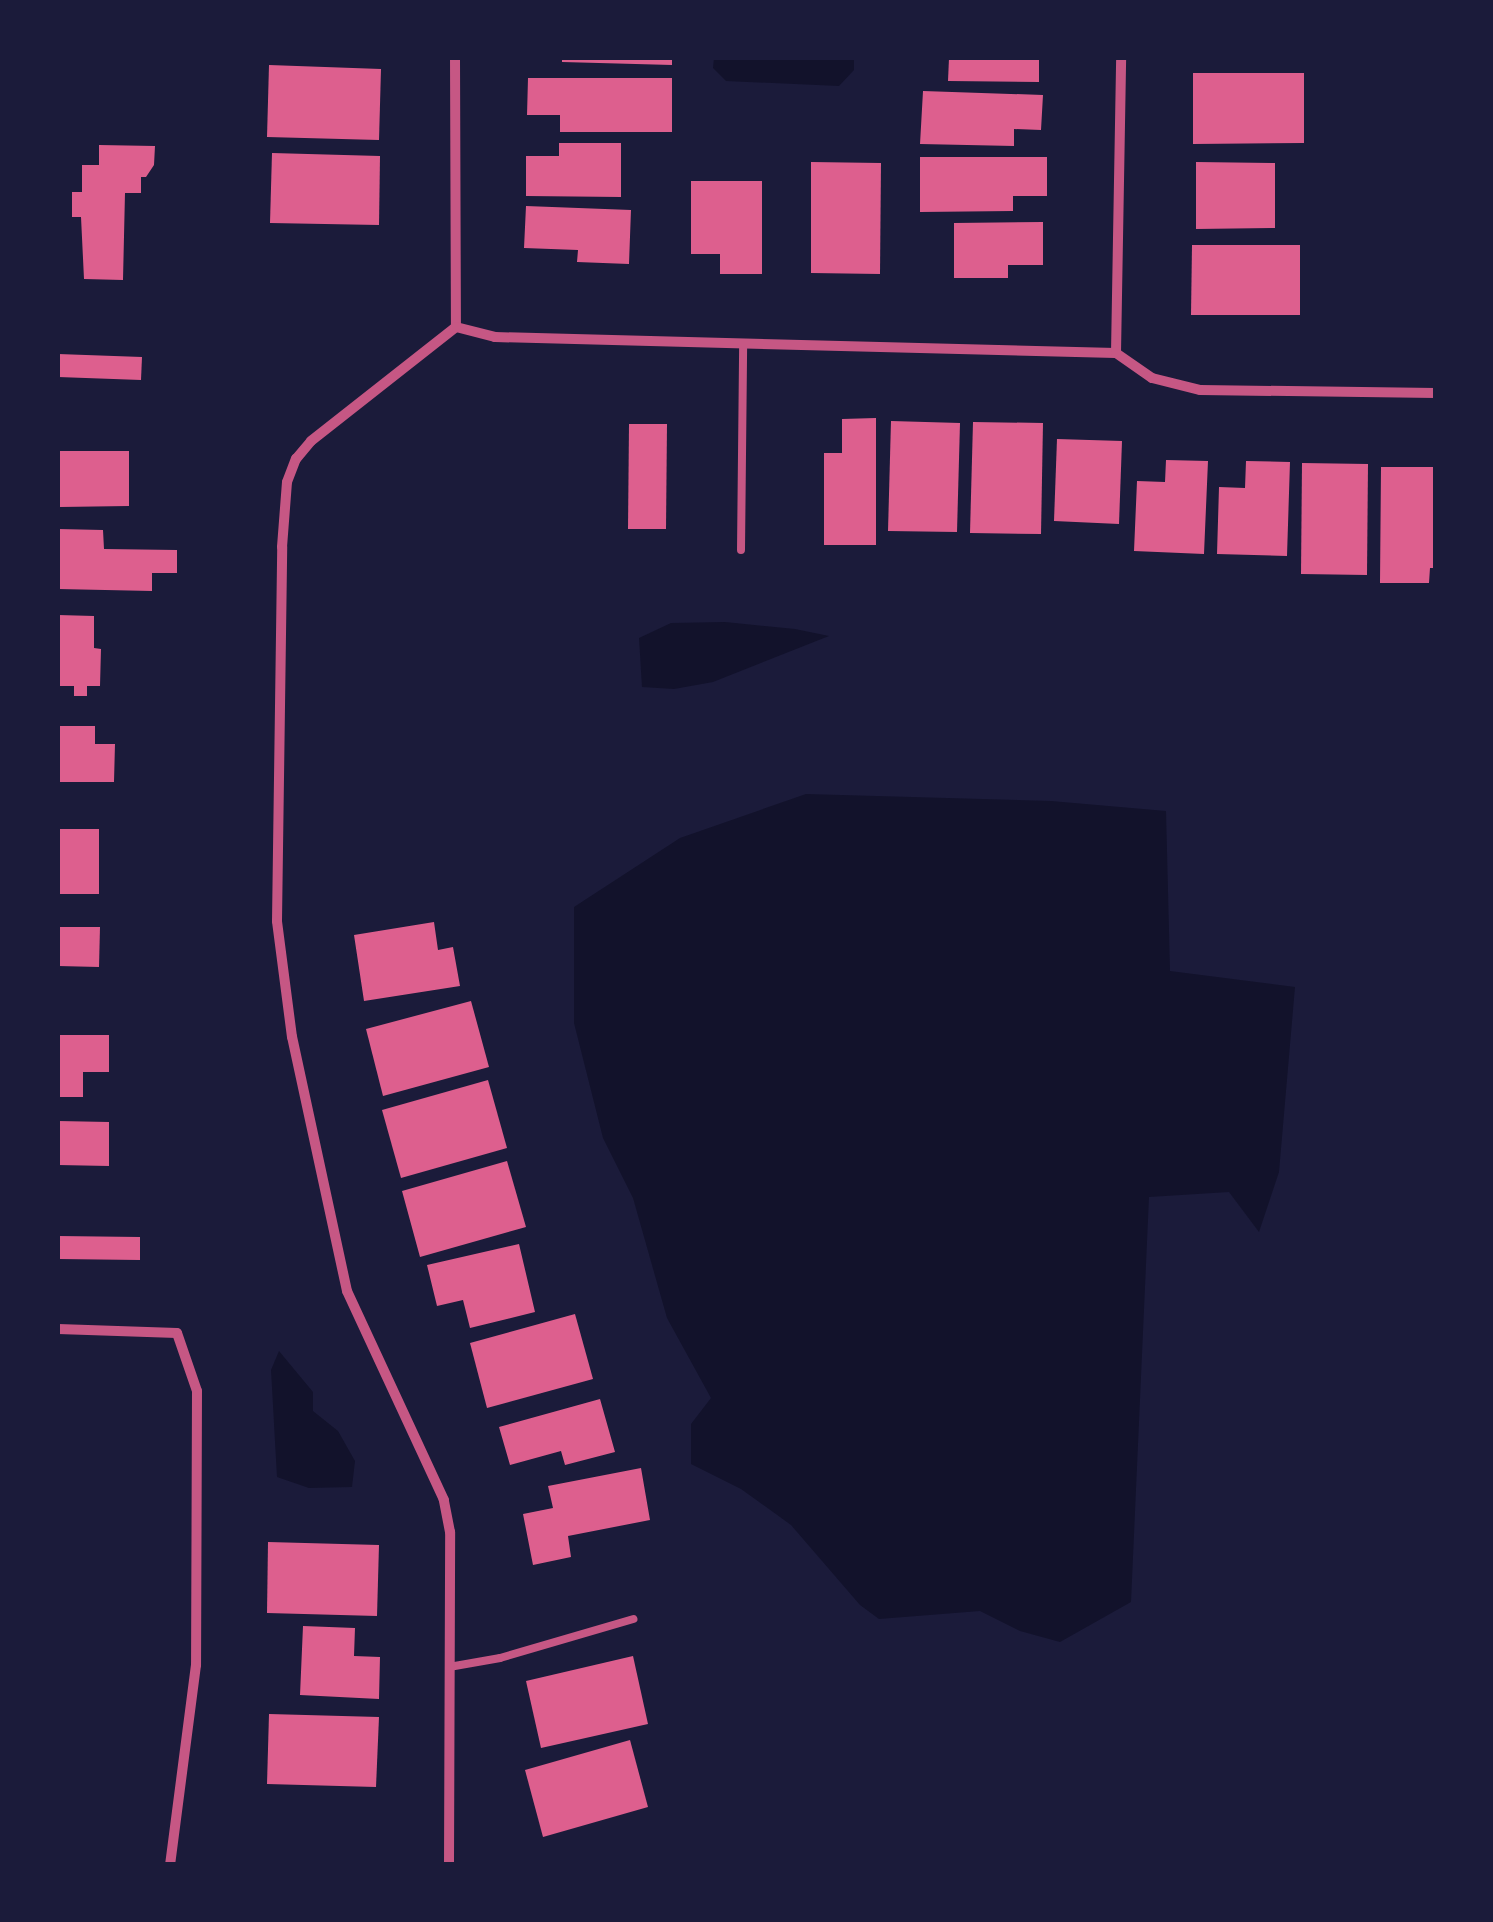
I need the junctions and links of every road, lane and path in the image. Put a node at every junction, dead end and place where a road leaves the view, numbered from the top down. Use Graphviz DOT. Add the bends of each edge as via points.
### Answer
graph roads {
  1 [pos="455,58"];
  2 [pos="1120,58"];
  3 [pos="456,327"];
  4 [pos="743,343"];
  5 [pos="1116,352"];
  6 [pos="1436,393"];
  7 [pos="741,550"];
  8 [pos="58,1329"];
  9 [pos="632,1619"];
  10 [pos="448,1668"];
  11 [pos="170,1864"];
  12 [pos="449,1864"];
  1 -- 3 [label="street"];
  2 -- 5 [label="street"];
  3 -- 4 [label="street" via="496,337"];
  3 -- 10 [label="street" via="311,441 288,482 277,921 292,1037 348,1291 444,1500 450,1532"];
  4 -- 5 [label="street"];
  4 -- 7 [label="lane"];
  5 -- 6 [label="street" via="1152,378 1200,390"];
  8 -- 11 [label="street" via="177,1332 197,1391 196,1665"];
  9 -- 10 [label="lane"];
  10 -- 12 [label="street"];
}
